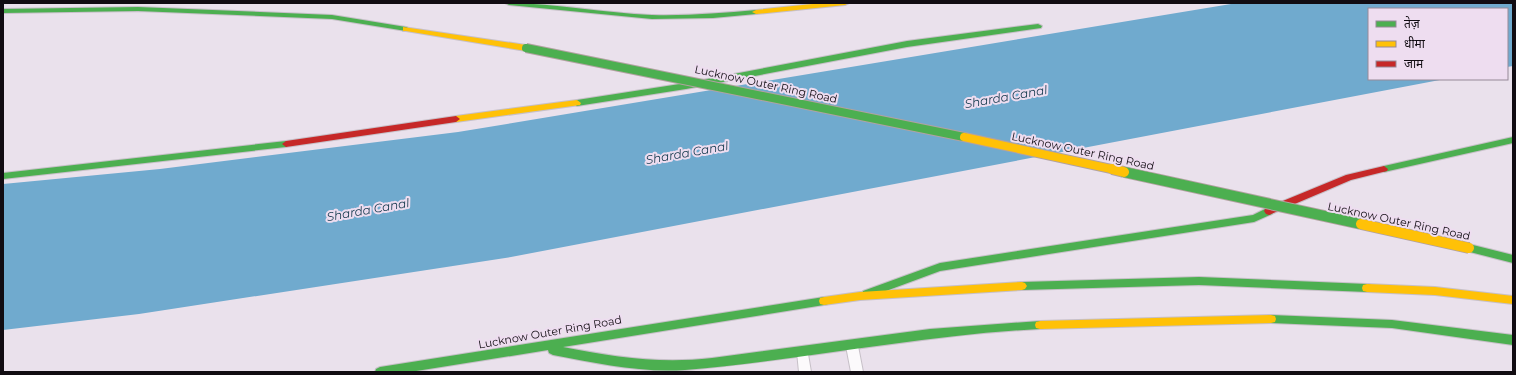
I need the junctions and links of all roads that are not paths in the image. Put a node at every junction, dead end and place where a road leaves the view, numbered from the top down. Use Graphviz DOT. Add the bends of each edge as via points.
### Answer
graph roads {
  1 [pos="509,3"];
  2 [pos="845,3"];
  3 [pos="3,11"];
  4 [pos="1038,26"];
  5 [pos="1513,140"];
  6 [pos="3,176"];
  7 [pos="1513,259"];
  8 [pos="860,296"];
  9 [pos="1513,300"];
  10 [pos="1513,340"];
  11 [pos="852,346"];
  12 [pos="538,347"];
  13 [pos="803,352"];
  14 [pos="380,372"];
  15 [pos="805,372"];
  16 [pos="857,372"];
  1 -- 2 [label="main road" via="652,17 713,16"];
  3 -- 7 [label="main road, Lucknow Outer Ring Road, bridge" via="138,9 332,17 526,48 921,128"];
  4 -- 6 [label="main road" via="907,44 686,86 542,109 223,152"];
  5 -- 8 [label="main road" via="1349,177 1254,218 940,267"];
  8 -- 9 [label="main road, Lucknow Outer Ring Road" via="1034,285 1198,281 1435,291"];
  8 -- 12 [label="main road, Lucknow Outer Ring Road" via="687,321"];
  10 -- 11 [label="main road" via="1392,324 1255,318 1010,326 885,339"];
  11 -- 13 [label="main road"];
  11 -- 16 [label="lane"];
  12 -- 13 [label="main road" via="640,365 676,366"];
  12 -- 14 [label="main road, Lucknow Outer Ring Road"];
  13 -- 15 [label="lane"];
}
